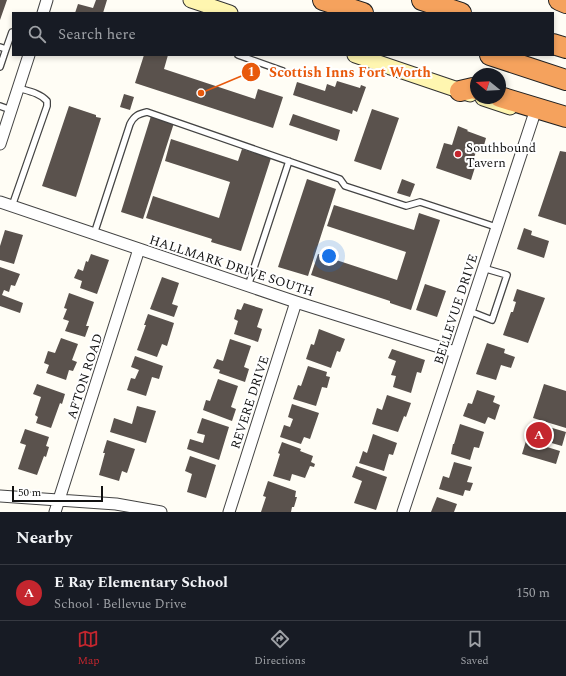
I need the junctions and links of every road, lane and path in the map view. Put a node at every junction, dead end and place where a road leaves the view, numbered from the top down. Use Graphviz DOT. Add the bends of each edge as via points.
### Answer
graph roads {
  1 [pos="47,0"];
  2 [pos="191,0"];
  3 [pos="324,0"];
  4 [pos="422,0"];
  5 [pos="559,0"];
  6 [pos="566,3"];
  7 [pos="43,12"];
  8 [pos="227,12"];
  9 [pos="360,12"];
  10 [pos="458,12"];
  11 [pos="12,34"];
  12 [pos="554,44"];
  13 [pos="3,48"];
  14 [pos="566,48"];
  15 [pos="29,56"];
  16 [pos="241,56"];
  17 [pos="358,56"];
  18 [pos="493,56"];
  19 [pos="0,67"];
  20 [pos="283,71"];
  21 [pos="566,80"];
  22 [pos="18,88"];
  23 [pos="470,92"];
  24 [pos="506,99"];
  25 [pos="501,104"];
  26 [pos="0,106"];
  27 [pos="11,110"];
  28 [pos="534,115"];
  29 [pos="566,117"];
  30 [pos="566,126"];
  31 [pos="0,144"];
  32 [pos="289,161"];
  33 [pos="0,202"];
  34 [pos="12,206"];
  35 [pos="496,227"];
  36 [pos="94,234"];
  37 [pos="139,249"];
  38 [pos="483,268"];
  39 [pos="248,286"];
  40 [pos="296,302"];
  41 [pos="469,311"];
  42 [pos="455,352"];
  43 [pos="0,496"];
  44 [pos="59,500"];
  45 [pos="55,512"];
  46 [pos="161,512"];
  47 [pos="229,512"];
  48 [pos="403,512"];
  1 -- 7 [label="street"];
  2 -- 8 [label="main road"];
  3 -- 9 [label="highway"];
  4 -- 10 [label="highway"];
  5 -- 6 [label="highway"];
  11 -- 13 [label="lane"];
  12 -- 14 [label="highway"];
  13 -- 19 [label="lane"];
  15 -- 22 [label="street"];
  16 -- 20 [label="lane"];
  17 -- 23 [label="main road"];
  18 -- 21 [label="highway"];
  22 -- 27 [label="street"];
  22 -- 34 [label="lane" via="44,97 47,106"];
  24 -- 29 [label="highway"];
  25 -- 28 [label="main road"];
  26 -- 27 [label="lane"];
  27 -- 31 [label="street"];
  28 -- 30 [label="main road"];
  28 -- 35 [label="street, BELLEVUE DRIVE"];
  32 -- 35 [label="lane" via="340,179 345,186 406,206 420,202"];
  32 -- 36 [label="lane" via="154,114 139,113 130,124"];
  32 -- 39 [label="lane"];
  33 -- 34 [label="street, HALLMARK DRIVE SOUTH"];
  34 -- 36 [label="street, HALLMARK DRIVE SOUTH"];
  35 -- 38 [label="street, BELLEVUE DRIVE"];
  36 -- 37 [label="street, HALLMARK DRIVE SOUTH"];
  37 -- 39 [label="street, HALLMARK DRIVE SOUTH"];
  37 -- 44 [label="street, AFTON ROAD"];
  38 -- 41 [label="street, BELLEVUE DRIVE"];
  38 -- 41 [label="lane" via="507,275 492,320"];
  39 -- 40 [label="street, HALLMARK DRIVE SOUTH"];
  40 -- 42 [label="street, HALLMARK DRIVE SOUTH"];
  40 -- 47 [label="street, REVERE DRIVE"];
  41 -- 42 [label="street, BELLEVUE DRIVE"];
  42 -- 48 [label="street, BELLEVUE DRIVE"];
  43 -- 44 [label="street"];
  44 -- 45 [label="street, AFTON ROAD"];
  44 -- 46 [label="street" via="116,504"];
}
